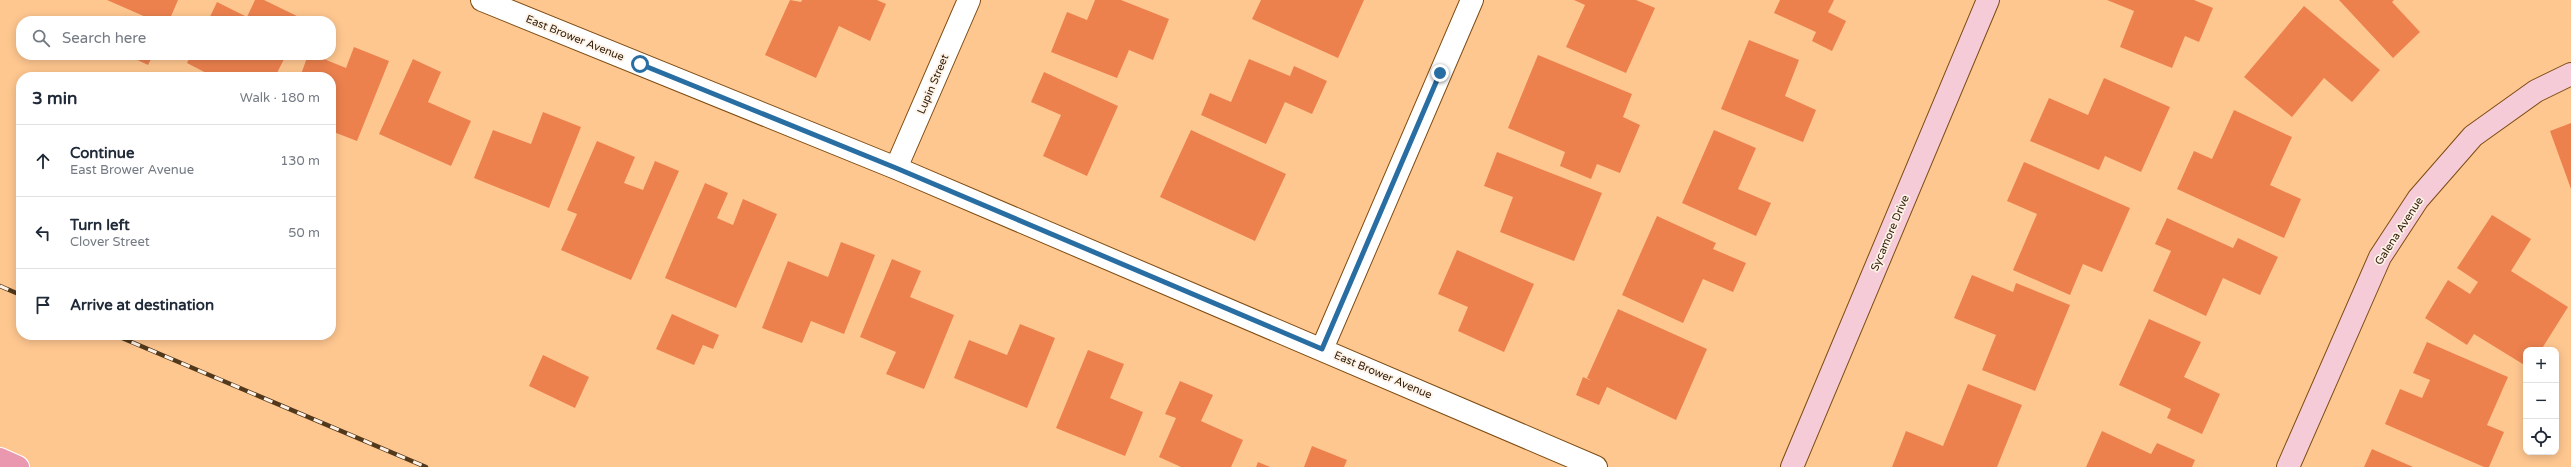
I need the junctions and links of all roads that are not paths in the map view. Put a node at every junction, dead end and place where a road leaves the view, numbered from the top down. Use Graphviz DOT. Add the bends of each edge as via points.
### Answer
graph roads {
  1 [pos="970,0"];
  2 [pos="1472,0"];
  3 [pos="1988,0"];
  4 [pos="485,1"];
  5 [pos="2571,74"];
  6 [pos="896,168"];
  7 [pos="1322,349"];
  8 [pos="0,459"];
  9 [pos="18,467"];
  10 [pos="1596,467"];
  11 [pos="1792,467"];
  12 [pos="2288,467"];
  1 -- 6 [label="street, Lupin Street"];
  2 -- 7 [label="street"];
  3 -- 11 [label="main road, Sycamore Drive"];
  4 -- 6 [label="street, East Brower Avenue"];
  5 -- 12 [label="main road, Galena Avenue" via="2536,91 2473,136 2418,199 2380,257"];
  6 -- 7 [label="street, East Brower Avenue"];
  7 -- 10 [label="street, East Brower Avenue"];
  8 -- 9 [label="main road"];
}
